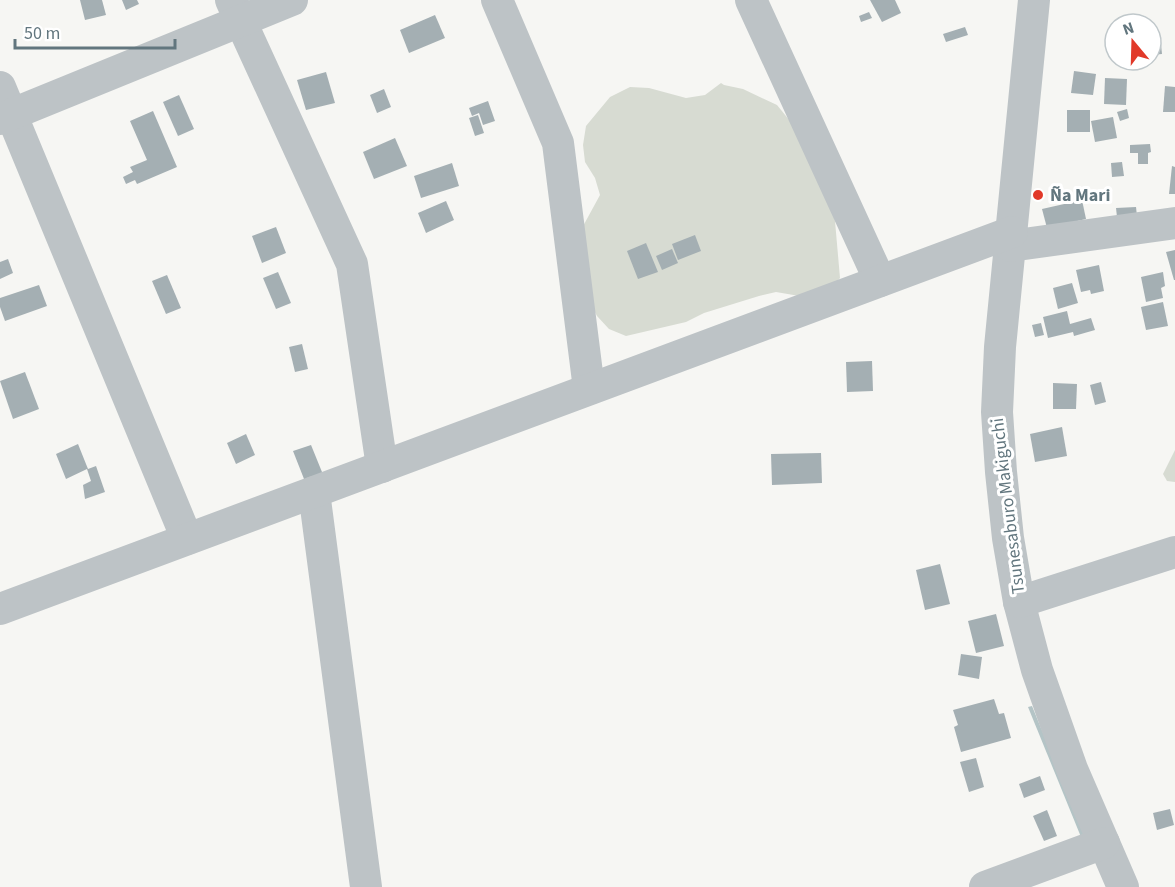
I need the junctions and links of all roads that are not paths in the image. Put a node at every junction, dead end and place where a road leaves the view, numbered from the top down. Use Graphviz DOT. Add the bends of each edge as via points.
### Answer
graph roads {
  1 [pos="292,0"];
  2 [pos="497,0"];
  3 [pos="751,0"];
  4 [pos="1034,0"];
  5 [pos="236,10"];
  6 [pos="4,107"];
  7 [pos="1175,223"];
  8 [pos="1011,239"];
  9 [pos="880,281"];
  10 [pos="590,389"];
  11 [pos="382,467"];
  12 [pos="314,492"];
  13 [pos="187,539"];
  14 [pos="1175,552"];
  15 [pos="1019,602"];
  16 [pos="0,609"];
  17 [pos="1104,843"];
  18 [pos="366,887"];
  19 [pos="985,887"];
  20 [pos="1123,887"];
  1 -- 5 [label="street"];
  2 -- 10 [label="street" via="558,143"];
  3 -- 9 [label="street"];
  4 -- 8 [label="street, Tsunesaburo Makiguchi"];
  5 -- 6 [label="street"];
  5 -- 11 [label="street" via="352,264"];
  6 -- 13 [label="street"];
  7 -- 8 [label="street"];
  8 -- 9 [label="street"];
  8 -- 15 [label="street, Tsunesaburo Makiguchi" via="996,412 1008,538"];
  9 -- 10 [label="street"];
  10 -- 11 [label="street"];
  11 -- 12 [label="street"];
  12 -- 13 [label="street"];
  12 -- 18 [label="street"];
  13 -- 16 [label="street"];
  14 -- 15 [label="street"];
  15 -- 17 [label="street, Tsunesaburo Makiguchi" via="1053,719"];
  17 -- 19 [label="street"];
  17 -- 20 [label="street, Tsunesaburo Makiguchi"];
}
